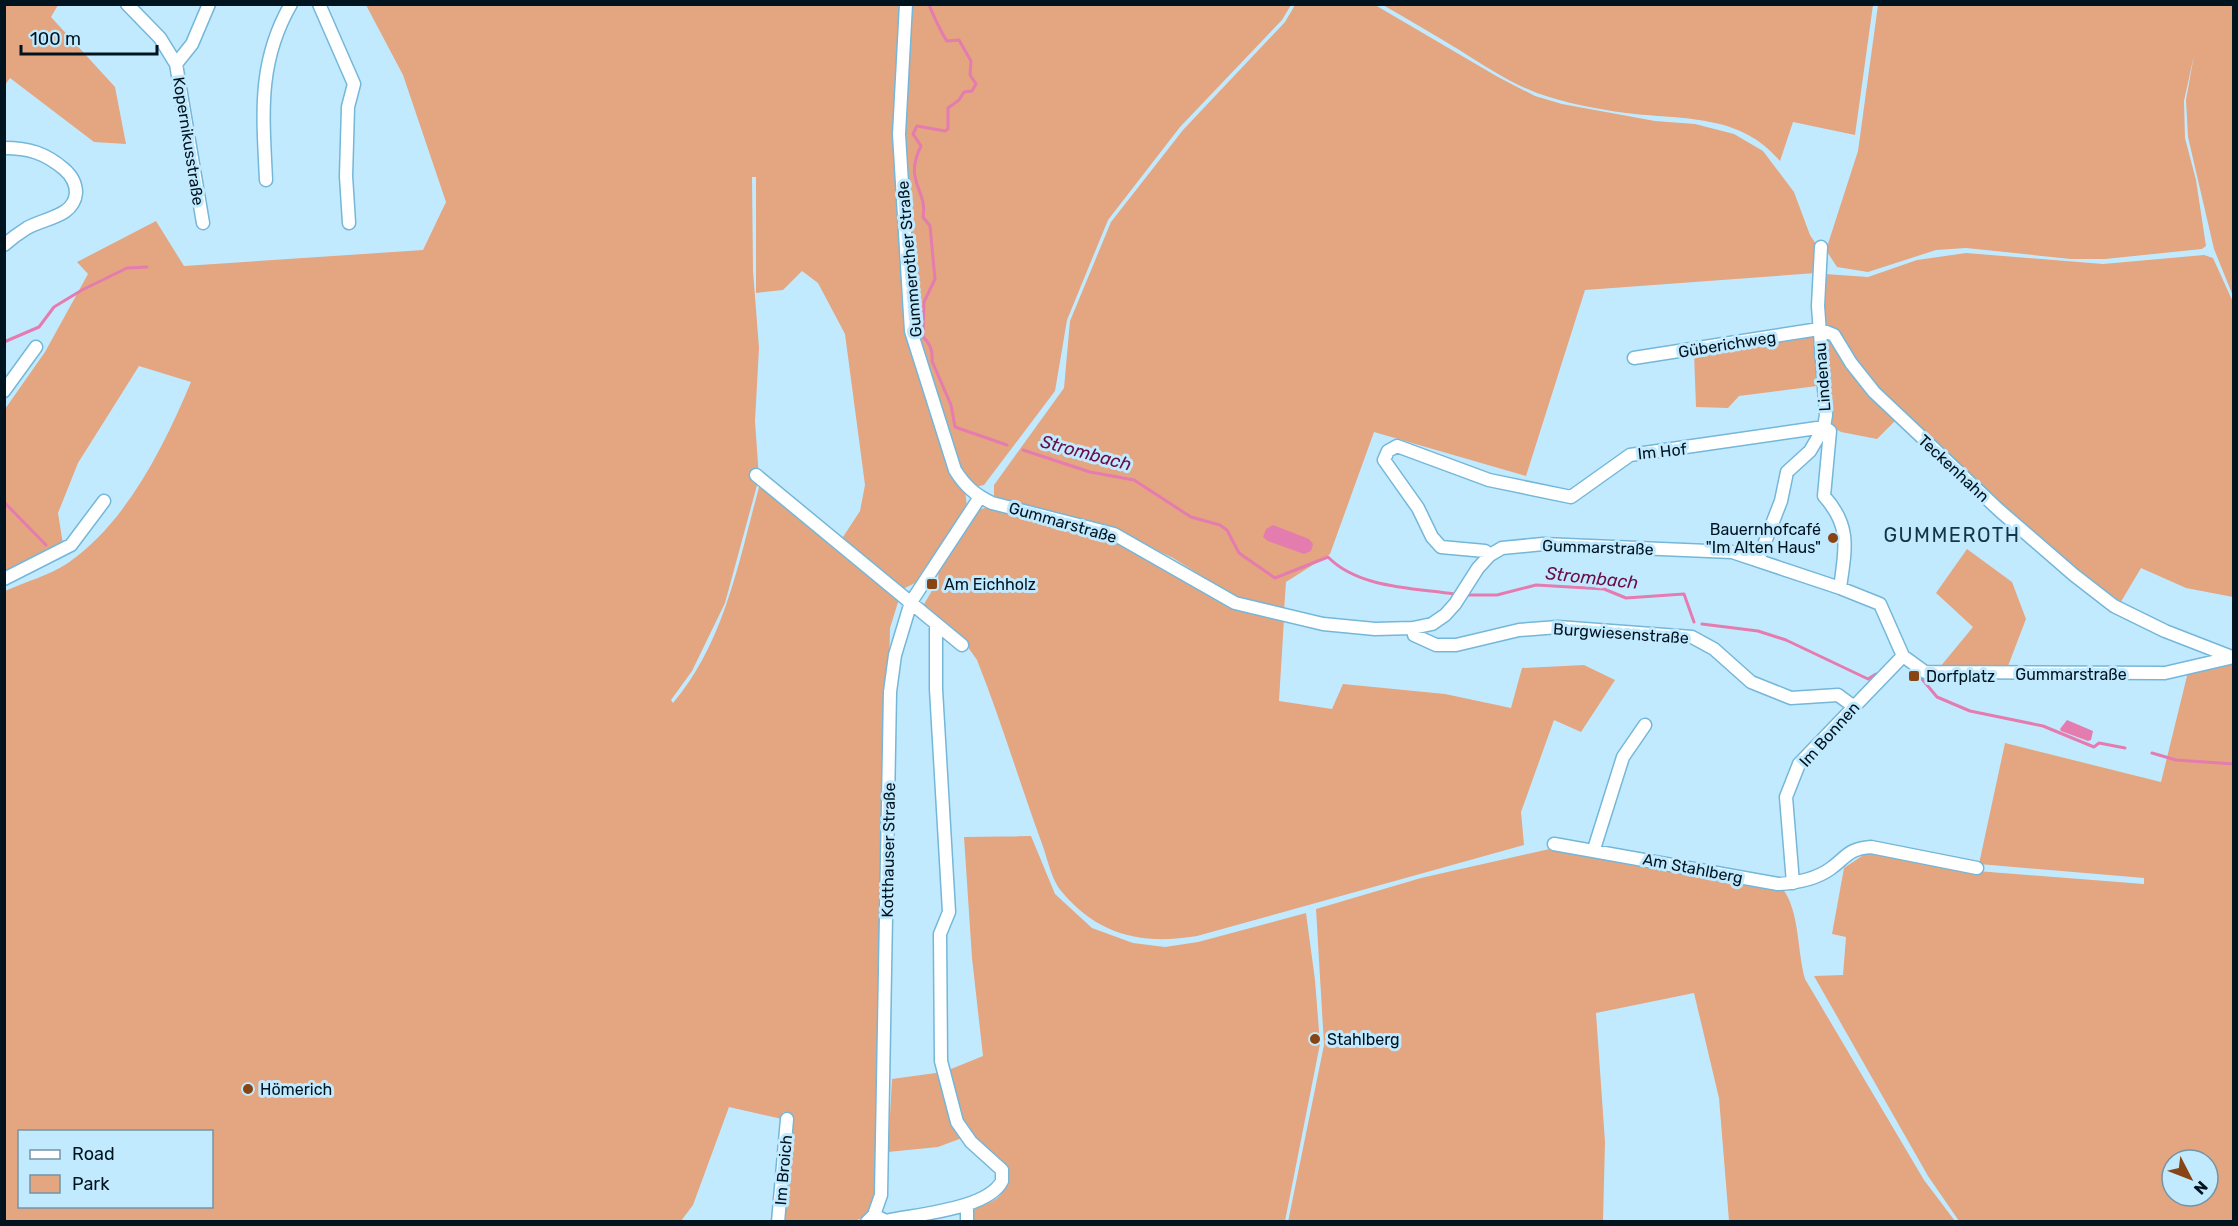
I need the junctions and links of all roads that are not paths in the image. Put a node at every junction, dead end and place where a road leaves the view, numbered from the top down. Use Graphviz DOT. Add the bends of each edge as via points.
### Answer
graph roads {
  1 [pos="127,4"];
  2 [pos="209,4"];
  3 [pos="291,4"];
  4 [pos="319,4"];
  5 [pos="906,4"];
  6 [pos="176,64"];
  7 [pos="4,148"];
  8 [pos="266,180"];
  9 [pos="203,223"];
  10 [pos="349,223"];
  11 [pos="4,245"];
  12 [pos="1821,247"];
  13 [pos="1819,329"];
  14 [pos="36,347"];
  15 [pos="1634,358"];
  16 [pos="4,391"];
  17 [pos="1824,428"];
  18 [pos="1384,460"];
  19 [pos="756,475"];
  20 [pos="980,497"];
  21 [pos="104,501"];
  22 [pos="1490,555"];
  23 [pos="1758,560"];
  24 [pos="4,579"];
  25 [pos="1840,588"];
  26 [pos="911,602"];
  27 [pos="936,625"];
  28 [pos="1413,628"];
  29 [pos="962,645"];
  30 [pos="1903,656"];
  31 [pos="2233,657"];
  32 [pos="1853,706"];
  33 [pos="1645,725"];
  34 [pos="1554,844"];
  35 [pos="1594,849"];
  36 [pos="1977,867"];
  37 [pos="1793,883"];
  38 [pos="787,1119"];
  39 [pos="967,1206"];
  40 [pos="871,1218"];
  41 [pos="778,1221"];
  42 [pos="967,1221"];
  1 -- 6 [label="street, Kopernikusstraße" via="160,38"];
  2 -- 6 [label="street" via="192,44"];
  3 -- 8 [label="street" via="265,67"];
  4 -- 10 [label="street" via="354,84 348,107"];
  5 -- 20 [label="street, Gummerother Straße" via="899,134 911,331 955,470 966,487"];
  6 -- 9 [label="street, Kopernikusstraße"];
  7 -- 11 [label="street" via="29,148 51,158 70,174 76,188 75,202 67,211 27,228"];
  12 -- 13 [label="street, Lindenau"];
  13 -- 15 [label="street, Güberichweg"];
  13 -- 17 [label="street, Lindenau"];
  13 -- 31 [label="street, Teckenhahn" via="1834,335 1851,363 1882,399 2074,575 2114,606"];
  14 -- 16 [label="street"];
  17 -- 18 [label="street, Im Hof" via="1630,455 1571,496 1489,480 1397,446 1388,451"];
  17 -- 23 [label="street, Lindenau" via="1810,451 1787,472 1781,501"];
  17 -- 25 [label="street" via="1830,431 1824,496 1834,507 1846,536"];
  18 -- 22 [label="street, Gummarstraße" via="1441,547 1485,551"];
  19 -- 26 [label="street"];
  20 -- 26 [label="street, Kotthauser Straße"];
  20 -- 28 [label="street, Gummarstraße" via="1114,534 1252,609 1323,624"];
  21 -- 24 [label="street" via="71,545"];
  22 -- 23 [label="street, Gummarstraße" via="1502,548 1543,544 1717,550"];
  22 -- 28 [label="street, Gummarstraße" via="1445,615 1432,624"];
  23 -- 25 [label="street, Gummarstraße"];
  25 -- 30 [label="street, Gummarstraße" via="1880,604"];
  26 -- 27 [label="street"];
  26 -- 40 [label="street, Kotthauser Straße" via="895,655 890,692 885,1090 881,1195"];
  27 -- 29 [label="street"];
  27 -- 39 [label="street" via="949,912 940,934 941,1061 957,1122 971,1142 1002,1170 1002,1181 992,1194"];
  28 -- 32 [label="street, Burgwiesenstraße" via="1414,635 1436,645 1558,627 1692,637 1714,649 1751,682 1791,698 1838,695"];
  30 -- 31 [label="street, Gummarstraße" via="1915,667 1938,674 2165,673"];
  30 -- 32 [label="street, Im Bonnen"];
  32 -- 37 [label="street, Im Bonnen" via="1799,764 1790,781 1786,797"];
  33 -- 35 [label="street" via="1623,757"];
  34 -- 35 [label="street, Am Stahlberg"];
  35 -- 37 [label="street, Am Stahlberg" via="1722,875"];
  36 -- 37 [label="street" via="1871,847 1858,848 1823,873"];
  38 -- 41 [label="street, Im Broich"];
  39 -- 40 [label="street" via="886,1221"];
  39 -- 42 [label="street"];
}
